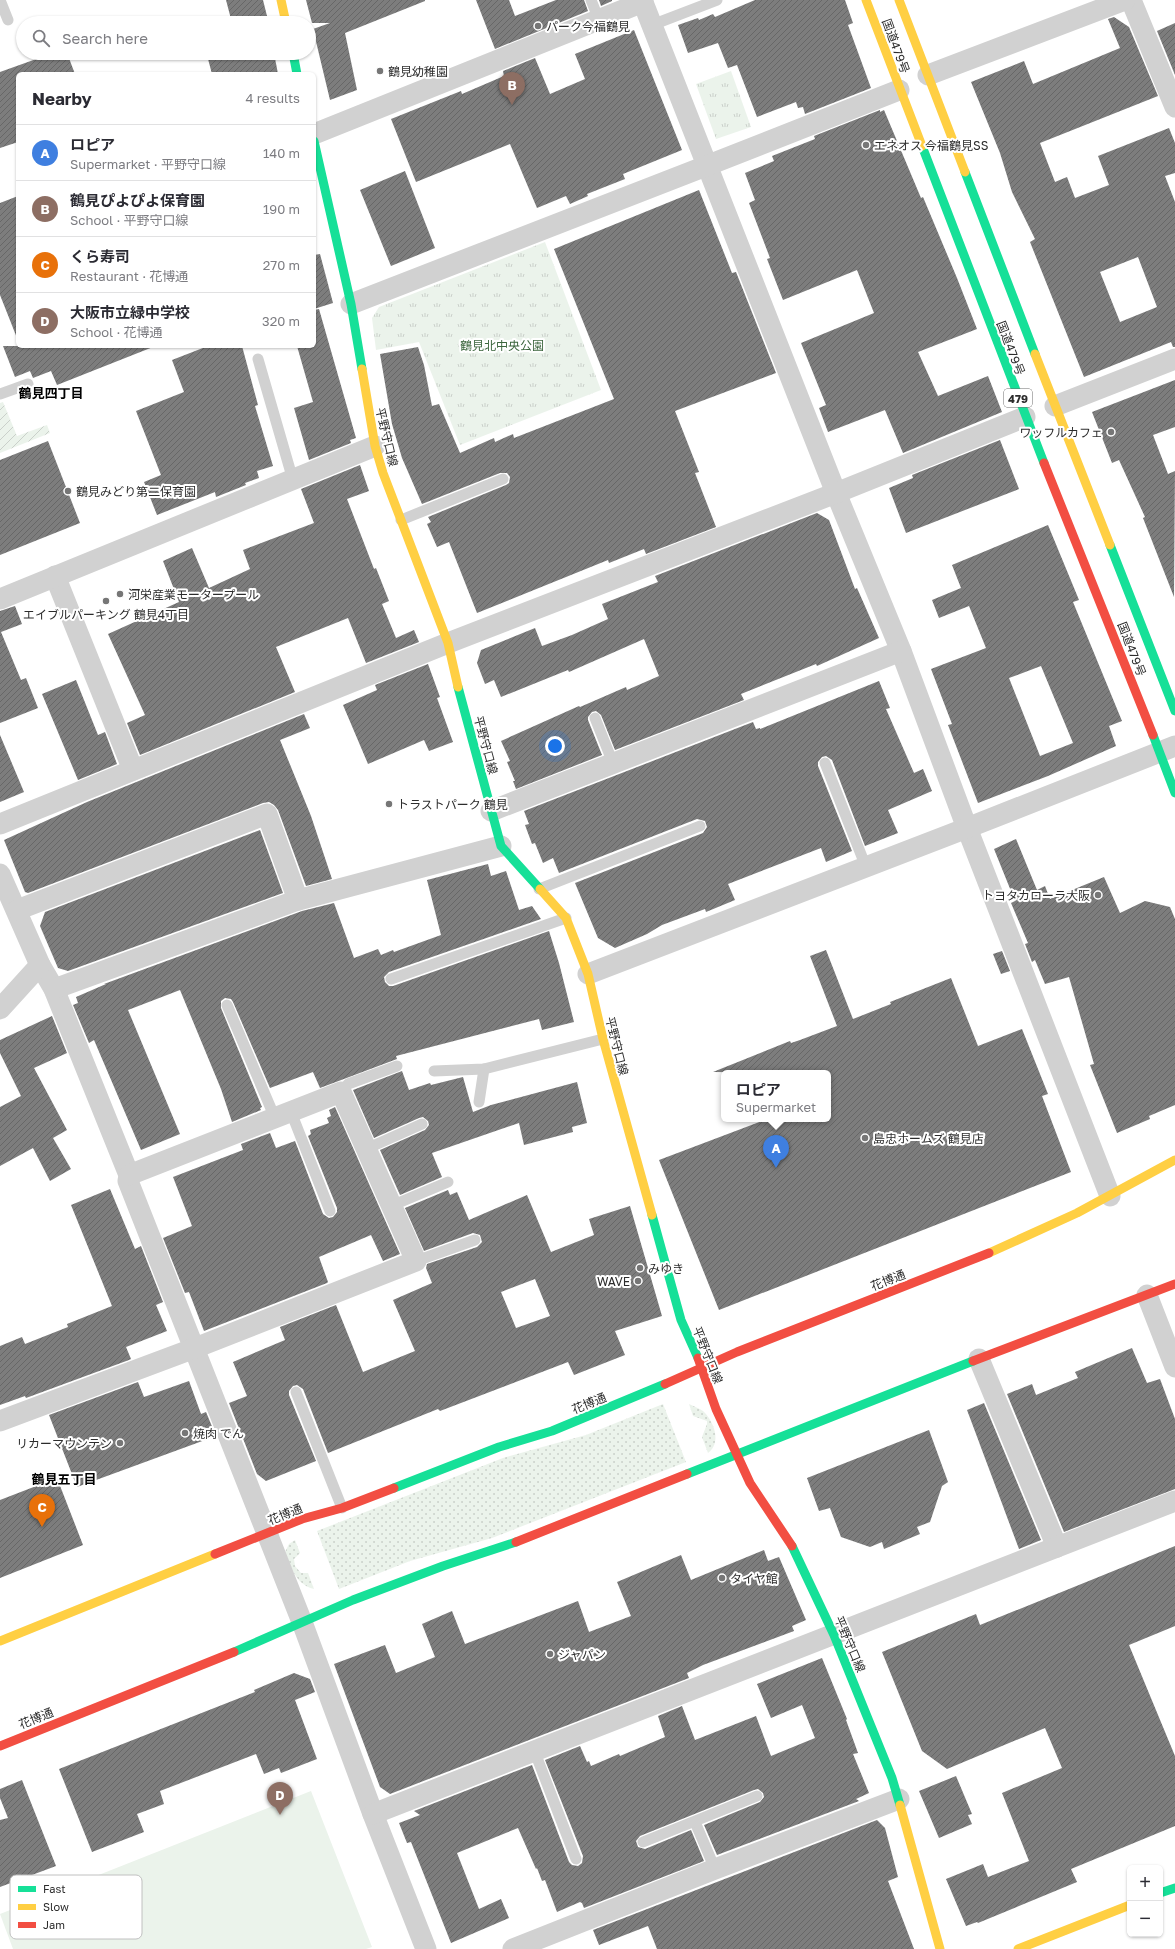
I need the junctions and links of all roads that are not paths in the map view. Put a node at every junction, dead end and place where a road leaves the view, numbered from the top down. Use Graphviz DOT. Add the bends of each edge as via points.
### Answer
graph roads {
  1 [pos="0,0"];
  2 [pos="281,0"];
  3 [pos="591,0"];
  4 [pos="717,0"];
  5 [pos="866,0"];
  6 [pos="899,0"];
  7 [pos="1125,0"];
  8 [pos="1131,0"];
  9 [pos="643,1"];
  10 [pos="284,16"];
  11 [pos="8,20"];
  12 [pos="599,20"];
  13 [pos="652,25"];
  14 [pos="294,60"];
  15 [pos="297,72"];
  16 [pos="928,75"];
  17 [pos="899,90"];
  18 [pos="1175,107"];
  19 [pos="316,133"];
  20 [pos="316,150"];
  21 [pos="706,166"];
  22 [pos="351,304"];
  23 [pos="258,359"];
  24 [pos="1175,359"];
  25 [pos="28,384"];
  26 [pos="0,394"];
  27 [pos="1055,406"];
  28 [pos="1025,416"];
  29 [pos="375,446"];
  30 [pos="503,479"];
  31 [pos="293,480"];
  32 [pos="836,493"];
  33 [pos="401,520"];
  34 [pos="55,576"];
  35 [pos="0,599"];
  36 [pos="448,643"];
  37 [pos="901,650"];
  38 [pos="1175,711"];
  39 [pos="595,718"];
  40 [pos="1167,749"];
  41 [pos="825,763"];
  42 [pos="613,764"];
  43 [pos="133,770"];
  44 [pos="1175,793"];
  45 [pos="491,811"];
  46 [pos="0,824"];
  47 [pos="700,826"];
  48 [pos="967,828"];
  49 [pos="500,846"];
  50 [pos="866,867"];
  51 [pos="0,874"];
  52 [pos="539,889"];
  53 [pos="298,900"];
  54 [pos="16,910"];
  55 [pos="566,918"];
  56 [pos="40,966"];
  57 [pos="588,974"];
  58 [pos="390,979"];
  59 [pos="54,989"];
  60 [pos="227,1005"];
  61 [pos="0,1009"];
  62 [pos="603,1040"];
  63 [pos="397,1066"];
  64 [pos="484,1069"];
  65 [pos="434,1071"];
  66 [pos="341,1092"];
  67 [pos="479,1102"];
  68 [pos="283,1115"];
  69 [pos="422,1124"];
  70 [pos="366,1149"];
  71 [pos="1175,1160"];
  72 [pos="129,1175"];
  73 [pos="448,1182"];
  74 [pos="1110,1196"];
  75 [pos="391,1206"];
  76 [pos="330,1211"];
  77 [pos="475,1240"];
  78 [pos="416,1261"];
  79 [pos="1175,1284"];
  80 [pos="1147,1295"];
  81 [pos="195,1348"];
  82 [pos="979,1359"];
  83 [pos="1175,1367"];
  84 [pos="702,1368"];
  85 [pos="296,1392"];
  86 [pos="0,1421"];
  87 [pos="737,1455"];
  88 [pos="1175,1501"];
  89 [pos="342,1508"];
  90 [pos="267,1535"];
  91 [pos="1057,1547"];
  92 [pos="302,1622"];
  93 [pos="834,1635"];
  94 [pos="0,1641"];
  95 [pos="0,1746"];
  96 [pos="534,1750"];
  97 [pos="757,1796"];
  98 [pos="899,1800"];
  99 [pos="373,1814"];
  100 [pos="695,1822"];
  101 [pos="643,1842"];
  102 [pos="576,1859"];
  103 [pos="715,1869"];
  104 [pos="1175,1888"];
  105 [pos="1163,1892"];
  106 [pos="1127,1906"];
  107 [pos="426,1949"];
  108 [pos="513,1949"];
  109 [pos="940,1949"];
  110 [pos="1018,1949"];
  1 -- 11 [label="lane"];
  2 -- 10 [label="main road"];
  3 -- 12 [label="lane"];
  4 -- 13 [label="lane"];
  5 -- 17 [label="main road, 国道479号 / 479"];
  6 -- 16 [label="main road, 国道479号 / 479"];
  7 -- 16 [label="street"];
  8 -- 18 [label="street"];
  9 -- 12 [label="street"];
  9 -- 13 [label="street"];
  12 -- 19 [label="street"];
  13 -- 21 [label="street"];
  14 -- 15 [label="main road"];
  16 -- 27 [label="main road, 国道479号 / 479"];
  17 -- 21 [label="street"];
  17 -- 28 [label="main road, 国道479号 / 479"];
  20 -- 22 [label="main road, 平野守口線"];
  21 -- 22 [label="street"];
  21 -- 32 [label="street"];
  22 -- 29 [label="main road, 平野守口線"];
  23 -- 31 [label="lane"];
  24 -- 27 [label="street"];
  25 -- 26 [label="lane"];
  27 -- 38 [label="main road, 国道479号 / 479"];
  28 -- 32 [label="street"];
  28 -- 40 [label="main road, 国道479号 / 479" via="1099,598"];
  29 -- 31 [label="street"];
  29 -- 33 [label="main road, 平野守口線"];
  30 -- 33 [label="lane"];
  31 -- 34 [label="street"];
  32 -- 36 [label="street"];
  32 -- 37 [label="street"];
  33 -- 36 [label="main road, 平野守口線"];
  34 -- 35 [label="street"];
  34 -- 43 [label="street"];
  36 -- 43 [label="street"];
  36 -- 45 [label="main road, 平野守口線"];
  37 -- 42 [label="street"];
  37 -- 48 [label="street"];
  39 -- 42 [label="lane"];
  40 -- 44 [label="main road, 国道479号 / 479"];
  40 -- 48 [label="street"];
  41 -- 50 [label="lane"];
  42 -- 45 [label="street"];
  43 -- 46 [label="street"];
  45 -- 49 [label="main road, 平野守口線"];
  47 -- 52 [label="lane"];
  48 -- 50 [label="street"];
  48 -- 74 [label="street"];
  49 -- 52 [label="main road, 平野守口線"];
  49 -- 53 [label="street"];
  50 -- 57 [label="street"];
  51 -- 54 [label="street"];
  52 -- 55 [label="main road, 平野守口線"];
  53 -- 54 [label="street" via="267,814"];
  53 -- 59 [label="street"];
  54 -- 56 [label="street"];
  55 -- 57 [label="main road, 平野守口線"];
  55 -- 58 [label="lane"];
  56 -- 59 [label="street"];
  56 -- 61 [label="street"];
  57 -- 62 [label="main road, 平野守口線"];
  59 -- 72 [label="street"];
  60 -- 68 [label="lane"];
  62 -- 64 [label="lane"];
  62 -- 84 [label="main road, 平野守口線" via="681,1320"];
  63 -- 66 [label="lane" via="348,1084"];
  64 -- 65 [label="lane"];
  64 -- 67 [label="lane"];
  66 -- 68 [label="street"];
  66 -- 70 [label="street"];
  68 -- 72 [label="street"];
  68 -- 76 [label="lane"];
  69 -- 70 [label="lane"];
  70 -- 75 [label="street"];
  71 -- 74 [label="main road, 花博通"];
  72 -- 81 [label="street" via="128,1182"];
  73 -- 75 [label="lane"];
  74 -- 84 [label="main road, 花博通" via="980,1257"];
  75 -- 78 [label="street"];
  77 -- 78 [label="lane"];
  78 -- 81 [label="street"];
  79 -- 80 [label="main road, 花博通"];
  80 -- 82 [label="main road, 花博通"];
  80 -- 83 [label="street"];
  81 -- 86 [label="street"];
  81 -- 90 [label="street"];
  82 -- 87 [label="main road, 花博通"];
  82 -- 91 [label="street"];
  84 -- 87 [label="main road, 平野守口線" via="716,1409"];
  84 -- 89 [label="main road, 花博通" via="552,1431 499,1446"];
  85 -- 89 [label="lane"];
  87 -- 92 [label="main road, 花博通" via="500,1548 442,1566 353,1600"];
  87 -- 93 [label="main road, 平野守口線" via="750,1483 791,1544"];
  88 -- 91 [label="street"];
  89 -- 90 [label="main road, 花博通" via="302,1520"];
  90 -- 92 [label="street"];
  90 -- 94 [label="main road, 花博通"];
  91 -- 93 [label="street"];
  92 -- 95 [label="main road, 花博通" via="232,1653"];
  92 -- 99 [label="street"];
  93 -- 96 [label="street"];
  93 -- 98 [label="main road, 平野守口線"];
  96 -- 99 [label="street"];
  96 -- 102 [label="lane"];
  97 -- 100 [label="lane"];
  98 -- 103 [label="street"];
  98 -- 109 [label="main road, 平野守口線"];
  99 -- 107 [label="street"];
  100 -- 101 [label="lane"];
  100 -- 103 [label="lane"];
  103 -- 108 [label="street"];
  104 -- 105 [label="main road"];
  106 -- 110 [label="main road"];
}
